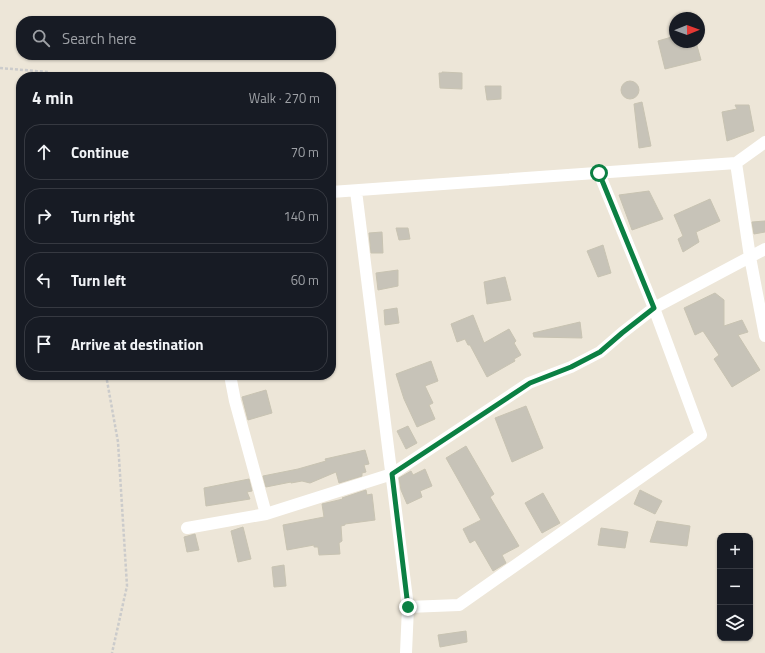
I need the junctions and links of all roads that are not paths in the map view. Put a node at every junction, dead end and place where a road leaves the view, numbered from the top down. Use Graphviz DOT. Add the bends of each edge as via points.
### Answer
graph roads {
  1 [pos="765,142"];
  2 [pos="736,163"];
  3 [pos="599,173"];
  4 [pos="356,191"];
  5 [pos="336,192"];
  6 [pos="765,249"];
  7 [pos="750,257"];
  8 [pos="654,308"];
  9 [pos="765,336"];
  10 [pos="231,380"];
  11 [pos="392,474"];
  12 [pos="266,514"];
  13 [pos="187,528"];
  14 [pos="408,607"];
  15 [pos="406,653"];
  1 -- 2 [label="street"];
  2 -- 3 [label="street"];
  2 -- 7 [label="street"];
  3 -- 4 [label="street"];
  3 -- 8 [label="street"];
  4 -- 5 [label="street"];
  4 -- 11 [label="street"];
  6 -- 7 [label="street"];
  7 -- 8 [label="street"];
  7 -- 9 [label="street"];
  8 -- 11 [label="street" via="600,352 530,383"];
  8 -- 14 [label="street" via="701,435 459,605"];
  10 -- 12 [label="street"];
  11 -- 12 [label="street"];
  11 -- 14 [label="street"];
  12 -- 13 [label="street"];
  14 -- 15 [label="street"];
}
